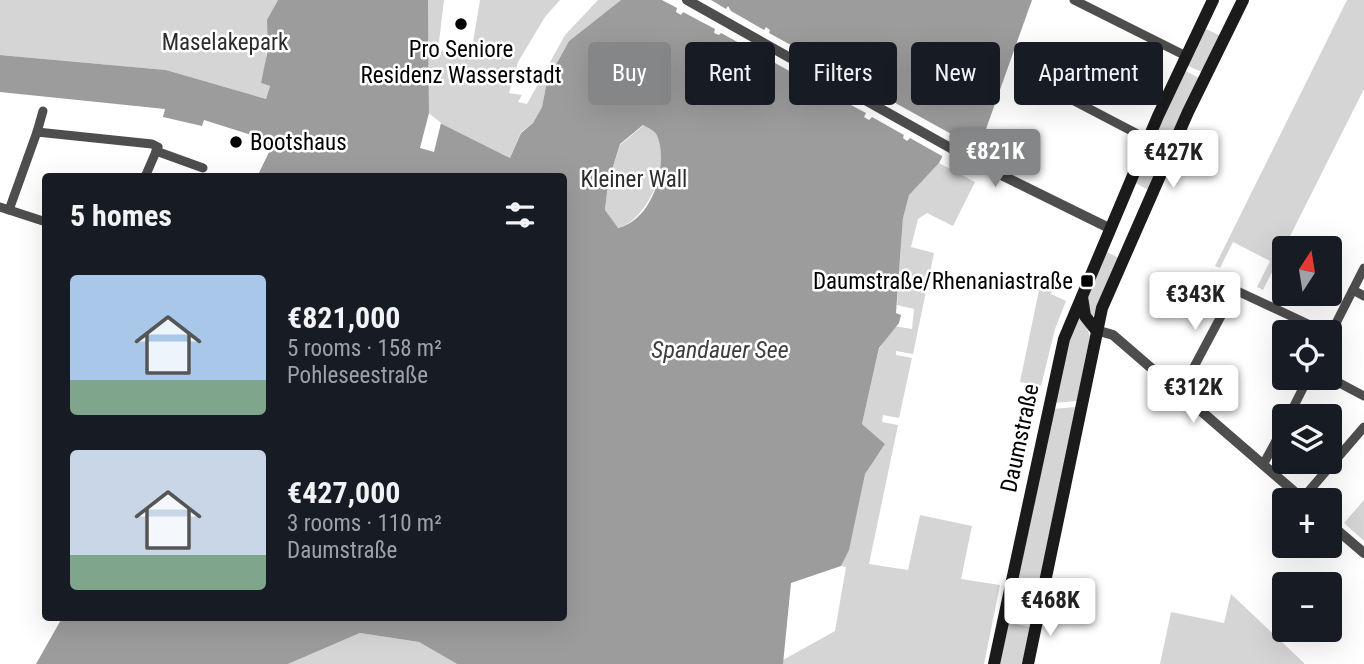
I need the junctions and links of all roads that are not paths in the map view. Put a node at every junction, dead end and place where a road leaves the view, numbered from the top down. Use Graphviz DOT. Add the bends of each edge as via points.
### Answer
graph roads {
  1 [pos="687,0"];
  2 [pos="1074,0"];
  3 [pos="1213,0"];
  4 [pos="1243,0"];
  5 [pos="1186,56"];
  6 [pos="1082,105"];
  7 [pos="43,111"];
  8 [pos="37,132"];
  9 [pos="1149,140"];
  10 [pos="157,149"];
  11 [pos="203,168"];
  12 [pos="147,173"];
  13 [pos="1128,186"];
  14 [pos="1151,198"];
  15 [pos="5,208"];
  16 [pos="42,221"];
  17 [pos="1109,228"];
  18 [pos="1132,240"];
  19 [pos="1364,268"];
  20 [pos="1353,290"];
  21 [pos="1082,293"];
  22 [pos="1364,296"];
  23 [pos="1299,320"];
  24 [pos="1338,320"];
  25 [pos="1097,330"];
  26 [pos="1342,384"];
  27 [pos="1180,393"];
  28 [pos="1364,396"];
  29 [pos="1364,427"];
  30 [pos="1272,448"];
  31 [pos="1263,465"];
  32 [pos="1289,488"];
  33 [pos="1313,488"];
  34 [pos="1342,534"];
  35 [pos="1364,553"];
  36 [pos="994,664"];
  37 [pos="1028,664"];
  1 -- 17 [label="street" via="952,148"];
  2 -- 5 [label="street"];
  3 -- 5 [label="main road, Daumstraße"];
  4 -- 14 [label="main road"];
  5 -- 9 [label="main road, Daumstraße"];
  6 -- 9 [label="street"];
  7 -- 8 [label="street"];
  8 -- 10 [label="street" via="145,142"];
  8 -- 15 [label="street"];
  9 -- 13 [label="main road, Daumstraße"];
  10 -- 11 [label="street"];
  10 -- 12 [label="street"];
  13 -- 14 [label="main road"];
  13 -- 17 [label="main road, Daumstraße"];
  14 -- 18 [label="main road"];
  15 -- 16 [label="street"];
  17 -- 18 [label="main road"];
  17 -- 21 [label="main road, Daumstraße"];
  18 -- 25 [label="main road"];
  19 -- 20 [label="street"];
  20 -- 22 [label="street"];
  20 -- 24 [label="street"];
  21 -- 25 [label="main road" via="1084,316"];
  21 -- 36 [label="main road, Daumstraße" via="1057,362"];
  23 -- 27 [label="street" via="1235,290"];
  25 -- 27 [label="street" via="1113,334"];
  25 -- 37 [label="main road"];
  26 -- 28 [label="street"];
  27 -- 31 [label="street"];
  29 -- 33 [label="street"];
  30 -- 31 [label="street"];
  31 -- 32 [label="street"];
  34 -- 35 [label="street"];
}
